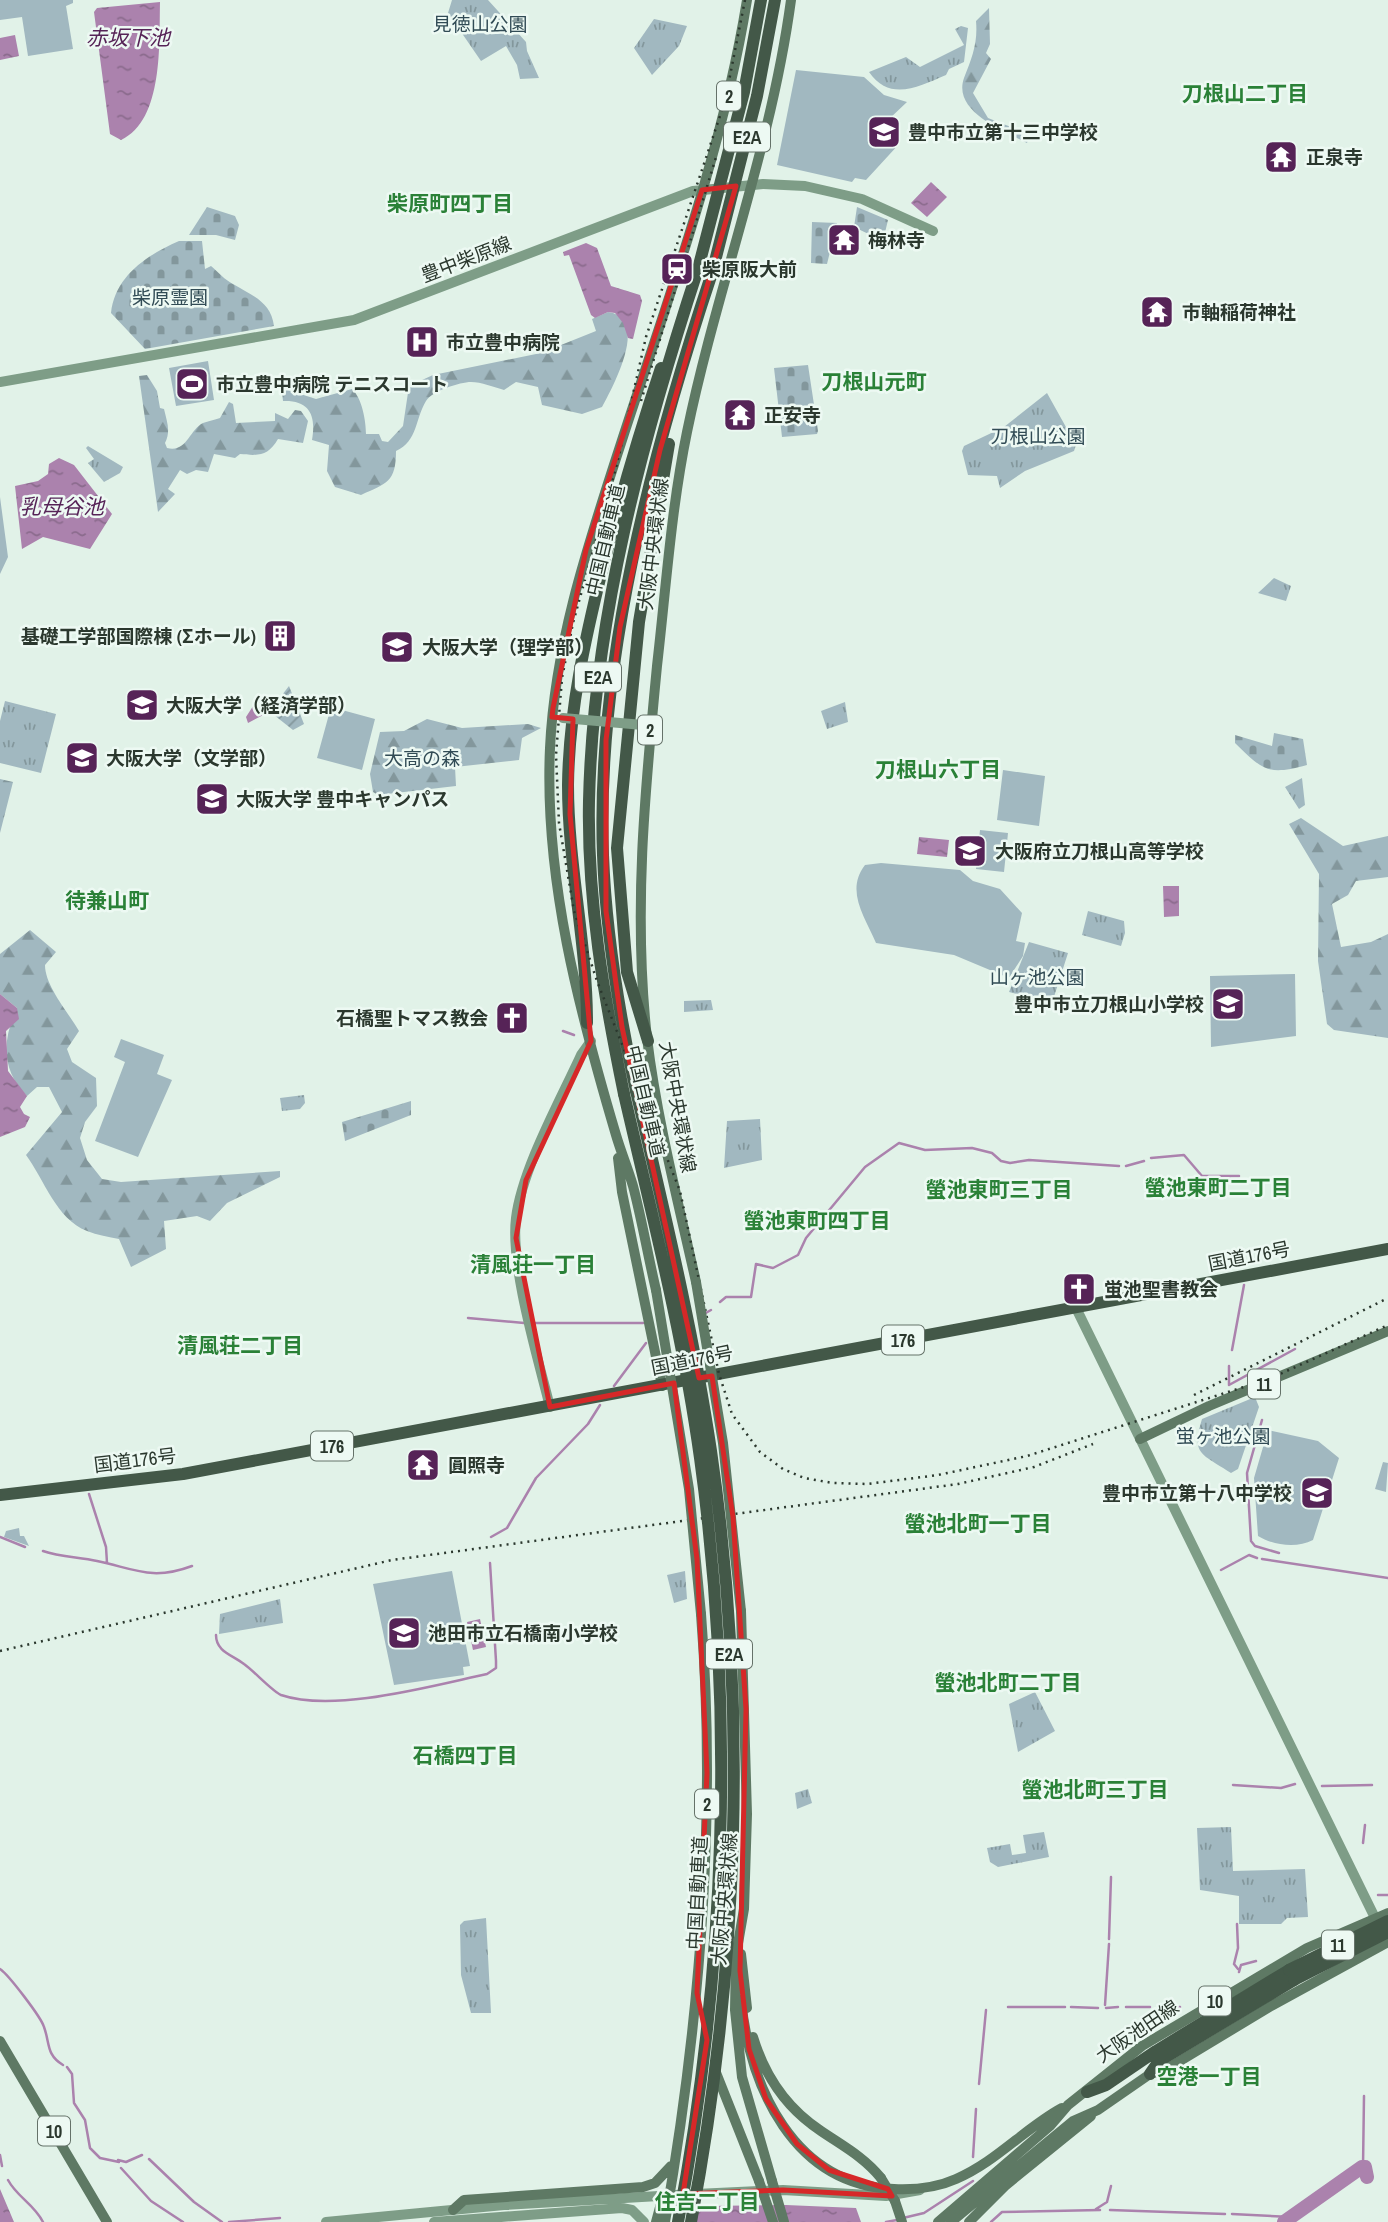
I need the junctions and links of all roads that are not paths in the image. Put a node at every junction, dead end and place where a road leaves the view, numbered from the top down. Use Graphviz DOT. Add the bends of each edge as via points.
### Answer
graph roads {
  1 [pos="747,0"];
  2 [pos="761,0"];
  3 [pos="775,0"];
  4 [pos="791,0"];
  5 [pos="752,185"];
  6 [pos="702,190"];
  7 [pos="933,231"];
  8 [pos="696,269"];
  9 [pos="688,351"];
  10 [pos="0,382"];
  11 [pos="558,718"];
  12 [pos="647,725"];
  13 [pos="587,1023"];
  14 [pos="591,1041"];
  15 [pos="648,1041"];
  16 [pos="630,1093"];
  17 [pos="616,1138"];
  18 [pos="1388,1249"];
  19 [pos="1076,1308"];
  20 [pos="1388,1331"];
  21 [pos="662,1385"];
  22 [pos="550,1407"];
  23 [pos="1140,1439"];
  24 [pos="0,1495"];
  25 [pos="744,1913"];
  26 [pos="1388,1913"];
  27 [pos="1381,1919"];
  28 [pos="1388,1940"];
  29 [pos="741,1958"];
  30 [pos="697,1993"];
  31 [pos="1209,2023"];
  32 [pos="0,2041"];
  33 [pos="1150,2074"];
  34 [pos="1087,2092"];
  35 [pos="1068,2105"];
  36 [pos="1098,2110"];
  37 [pos="1052,2150"];
  38 [pos="673,2161"];
  39 [pos="921,2189"];
  40 [pos="676,2195"];
  41 [pos="659,2196"];
  42 [pos="453,2210"];
  43 [pos="107,2222"];
  44 [pos="326,2222"];
  45 [pos="434,2222"];
  46 [pos="644,2222"];
  47 [pos="656,2222"];
  48 [pos="665,2222"];
  49 [pos="678,2222"];
  50 [pos="691,2222"];
  51 [pos="773,2222"];
  52 [pos="784,2222"];
  53 [pos="902,2222"];
  54 [pos="938,2222"];
  55 [pos="951,2222"];
  56 [pos="969,2222"];
  57 [pos="976,2222"];
  1 -- 6 [label="main road, 大阪中央環状線 / 2" via="732,81"];
  2 -- 8 [label="highway, 中国自動車道 / E2A, bridge" via="744,92"];
  3 -- 9 [label="highway, 中国自動車道 / E2A, bridge" via="757,96"];
  4 -- 5 [label="main road, 大阪中央環状線 / 2"];
  5 -- 6 [label="street, 豊中柴原線"];
  5 -- 7 [label="street, 豊中柴原線" via="787,184 839,193"];
  5 -- 12 [label="main road, 大阪中央環状線 / 2" via="700,375 678,479"];
  6 -- 10 [label="street, 豊中柴原線" via="669,198 554,247 496,264 354,320"];
  6 -- 11 [label="main road, 大阪中央環状線 / 2" via="586,550 565,631"];
  8 -- 13 [label="highway" via="624,480 577,681 568,789"];
  8 -- 16 [label="highway, 中国自動車道 / E2A" via="618,565 597,683 592,741 593,911 600,968"];
  9 -- 15 [label="highway" via="643,590 617,831 627,972"];
  9 -- 16 [label="highway, 中国自動車道 / E2A" via="632,567 606,740 606,911"];
  11 -- 12 [label="street, bridge"];
  11 -- 13 [label="main road, 大阪中央環状線 / 2" via="549,790 556,884"];
  12 -- 15 [label="main road, 大阪中央環状線 / 2" via="640,884"];
  13 -- 14 [label="main road, 大阪中央環状線 / 2"];
  14 -- 17 [label="main road, 大阪中央環状線 / 2"];
  14 -- 22 [label="street" via="532,1166 516,1218 521,1277"];
  15 -- 25 [label="main road, 大阪中央環状線 / 2, bridge" via="723,1443 741,1611 747,1782"];
  16 -- 49 [label="highway, 中国自動車道 / E2A, bridge" via="694,1420 708,1528 717,1663 720,1825 712,1976 697,2114"];
  16 -- 50 [label="highway, 中国自動車道 / E2A, bridge" via="681,1284 702,1392 720,1526 732,1702 733,1823 727,1940 710,2111"];
  17 -- 21 [label="main road" via="622,1192"];
  17 -- 30 [label="main road, 大阪中央環状線 / 2, bridge" via="632,1184 656,1290 689,1489 701,1614 707,1773"];
  18 -- 19 [label="highway, 国道176号 / 176"];
  19 -- 21 [label="highway, 国道176号 / 176"];
  19 -- 23 [label="street"];
  20 -- 23 [label="main road, 11"];
  21 -- 22 [label="highway, 国道176号 / 176"];
  22 -- 24 [label="highway, 国道176号 / 176" via="183,1474"];
  23 -- 27 [label="street"];
  25 -- 29 [label="main road, 2"];
  25 -- 52 [label="main road, 大阪中央環状線 / 2, bridge" via="735,1978 738,2049 747,2102"];
  26 -- 27 [label="main road, 大阪池田線 / 10"];
  27 -- 28 [label="street"];
  27 -- 31 [label="highway, 11, bridge" via="1289,1970"];
  27 -- 34 [label="main road, 大阪池田線 / 10" via="1307,1948 1208,2004 1142,2046"];
  28 -- 31 [label="highway, 11, bridge"];
  28 -- 33 [label="main road, 10" via="1165,2070"];
  29 -- 39 [label="main road" via="742,2008 751,2054 764,2095 785,2131 814,2160 844,2178 877,2188"];
  29 -- 53 [label="main road, bridge" via="752,2034 768,2076 795,2111 862,2158 881,2178"];
  30 -- 38 [label="main road, 大阪中央環状線 / 2"];
  30 -- 51 [label="main road, 大阪中央環状線 / 2, bridge" via="719,2084"];
  31 -- 33 [label="highway, 11" via="1159,2061"];
  31 -- 34 [label="highway, 11"];
  32 -- 43 [label="main road, 10"];
  33 -- 36 [label="main road, 10"];
  34 -- 35 [label="main road, 大阪池田線 / 10"];
  35 -- 39 [label="main road" via="972,2171"];
  35 -- 54 [label="main road, 大阪池田線 / 10" via="1050,2126"];
  36 -- 37 [label="main road"];
  36 -- 55 [label="main road, 10" via="1063,2128"];
  37 -- 56 [label="main road" via="1006,2185"];
  37 -- 57 [label="main road"];
  38 -- 42 [label="main road" via="655,2183 643,2188 464,2200"];
  38 -- 47 [label="main road, 2"];
  38 -- 48 [label="main road, 大阪中央環状線 / 2"];
  39 -- 40 [label="street" via="886,2196 783,2190"];
  41 -- 42 [label="street"];
  42 -- 44 [label="street"];
  45 -- 46 [label="street" via="622,2208 632,2210"];
}
